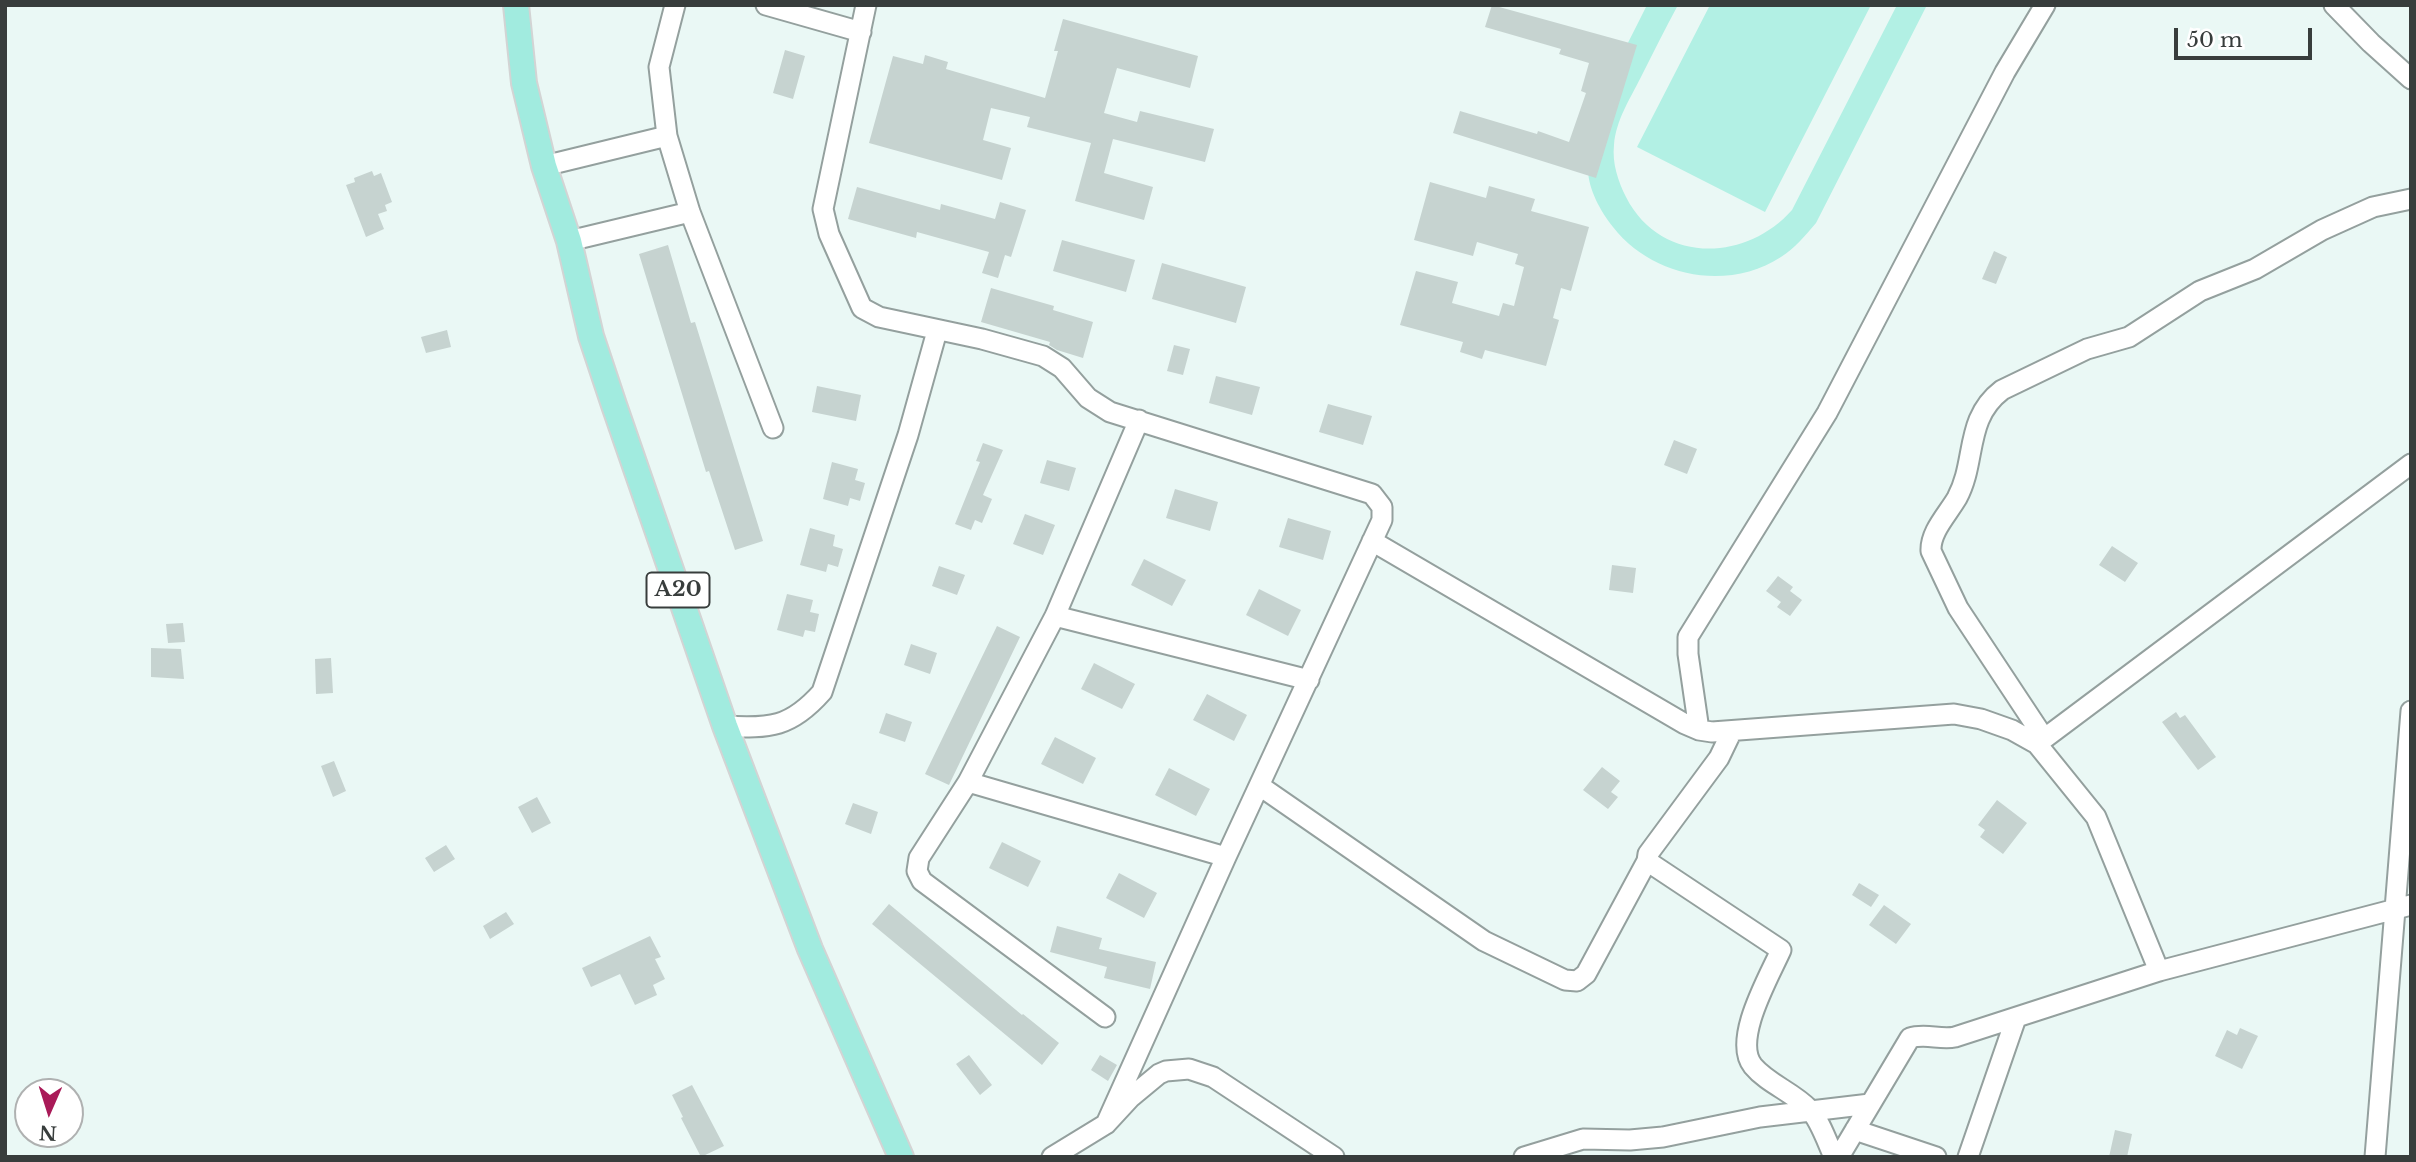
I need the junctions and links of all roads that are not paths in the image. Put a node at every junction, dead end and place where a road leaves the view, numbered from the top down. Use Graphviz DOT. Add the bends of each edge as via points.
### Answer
graph roads {
  1 [pos="516,5"];
  2 [pos="675,5"];
  3 [pos="766,5"];
  4 [pos="866,5"];
  5 [pos="2045,5"];
  6 [pos="2334,5"];
  7 [pos="861,32"];
  8 [pos="2411,79"];
  9 [pos="667,136"];
  10 [pos="544,166"];
  11 [pos="2411,198"];
  12 [pos="690,212"];
  13 [pos="569,241"];
  14 [pos="937,331"];
  15 [pos="1139,420"];
  16 [pos="773,428"];
  17 [pos="2411,464"];
  18 [pos="1373,541"];
  19 [pos="1055,616"];
  20 [pos="1309,680"];
  21 [pos="2411,710"];
  22 [pos="725,726"];
  23 [pos="1699,730"];
  24 [pos="1732,731"];
  25 [pos="2041,741"];
  26 [pos="968,782"];
  27 [pos="1260,786"];
  28 [pos="1226,857"];
  29 [pos="1647,861"];
  30 [pos="2403,908"];
  31 [pos="2159,971"];
  32 [pos="1105,1017"];
  33 [pos="2015,1018"];
  34 [pos="1870,1104"];
  35 [pos="1811,1110"];
  36 [pos="1106,1124"];
  37 [pos="1854,1130"];
  38 [pos="901,1157"];
  39 [pos="1052,1157"];
  40 [pos="1334,1157"];
  41 [pos="1524,1157"];
  42 [pos="1836,1157"];
  43 [pos="1936,1157"];
  44 [pos="1968,1157"];
  45 [pos="2375,1157"];
  1 -- 10 [label="main road, A20" via="524,83"];
  2 -- 9 [label="street" via="659,67"];
  3 -- 7 [label="street"];
  4 -- 7 [label="street"];
  5 -- 23 [label="street" via="2005,72 1827,413 1688,637"];
  6 -- 8 [label="street"];
  7 -- 14 [label="street" via="823,209 829,234 862,308 878,317"];
  9 -- 10 [label="street"];
  9 -- 12 [label="street"];
  10 -- 13 [label="main road, A20"];
  11 -- 25 [label="street" via="2373,207 2255,269 2200,290 2129,337 2087,349 2001,390 1982,411 1966,477 1930,541 1931,551 1958,608"];
  12 -- 13 [label="street"];
  12 -- 16 [label="street"];
  13 -- 22 [label="main road, A20" via="591,337"];
  14 -- 15 [label="street" via="1055,361 1097,406"];
  14 -- 22 [label="street" via="908,435 822,692 806,711 782,723 754,728"];
  15 -- 18 [label="street" via="1372,494 1383,513"];
  15 -- 19 [label="street"];
  17 -- 25 [label="street"];
  18 -- 20 [label="street"];
  18 -- 23 [label="street"];
  19 -- 20 [label="street"];
  19 -- 26 [label="street"];
  20 -- 27 [label="street"];
  21 -- 30 [label="street"];
  22 -- 38 [label="main road, A20" via="810,949"];
  23 -- 24 [label="street"];
  24 -- 25 [label="street" via="1954,714"];
  24 -- 29 [label="street" via="1719,758"];
  25 -- 31 [label="street" via="2096,817"];
  26 -- 28 [label="street"];
  26 -- 32 [label="street" via="919,858 917,871 922,881"];
  27 -- 28 [label="street"];
  27 -- 29 [label="street" via="1484,941 1565,980 1577,981 1586,975"];
  28 -- 36 [label="street"];
  29 -- 35 [label="street" via="1781,950 1757,1004 1746,1051 1755,1068"];
  30 -- 31 [label="street"];
  30 -- 45 [label="street"];
  31 -- 33 [label="street"];
  33 -- 34 [label="street" via="1955,1037 1910,1038"];
  33 -- 44 [label="street"];
  34 -- 35 [label="street"];
  34 -- 37 [label="street"];
  35 -- 41 [label="street" via="1663,1137 1583,1139"];
  35 -- 42 [label="street"];
  36 -- 39 [label="street"];
  36 -- 40 [label="street" via="1159,1074 1189,1069 1213,1077"];
  37 -- 42 [label="street"];
  37 -- 43 [label="street"];
}
